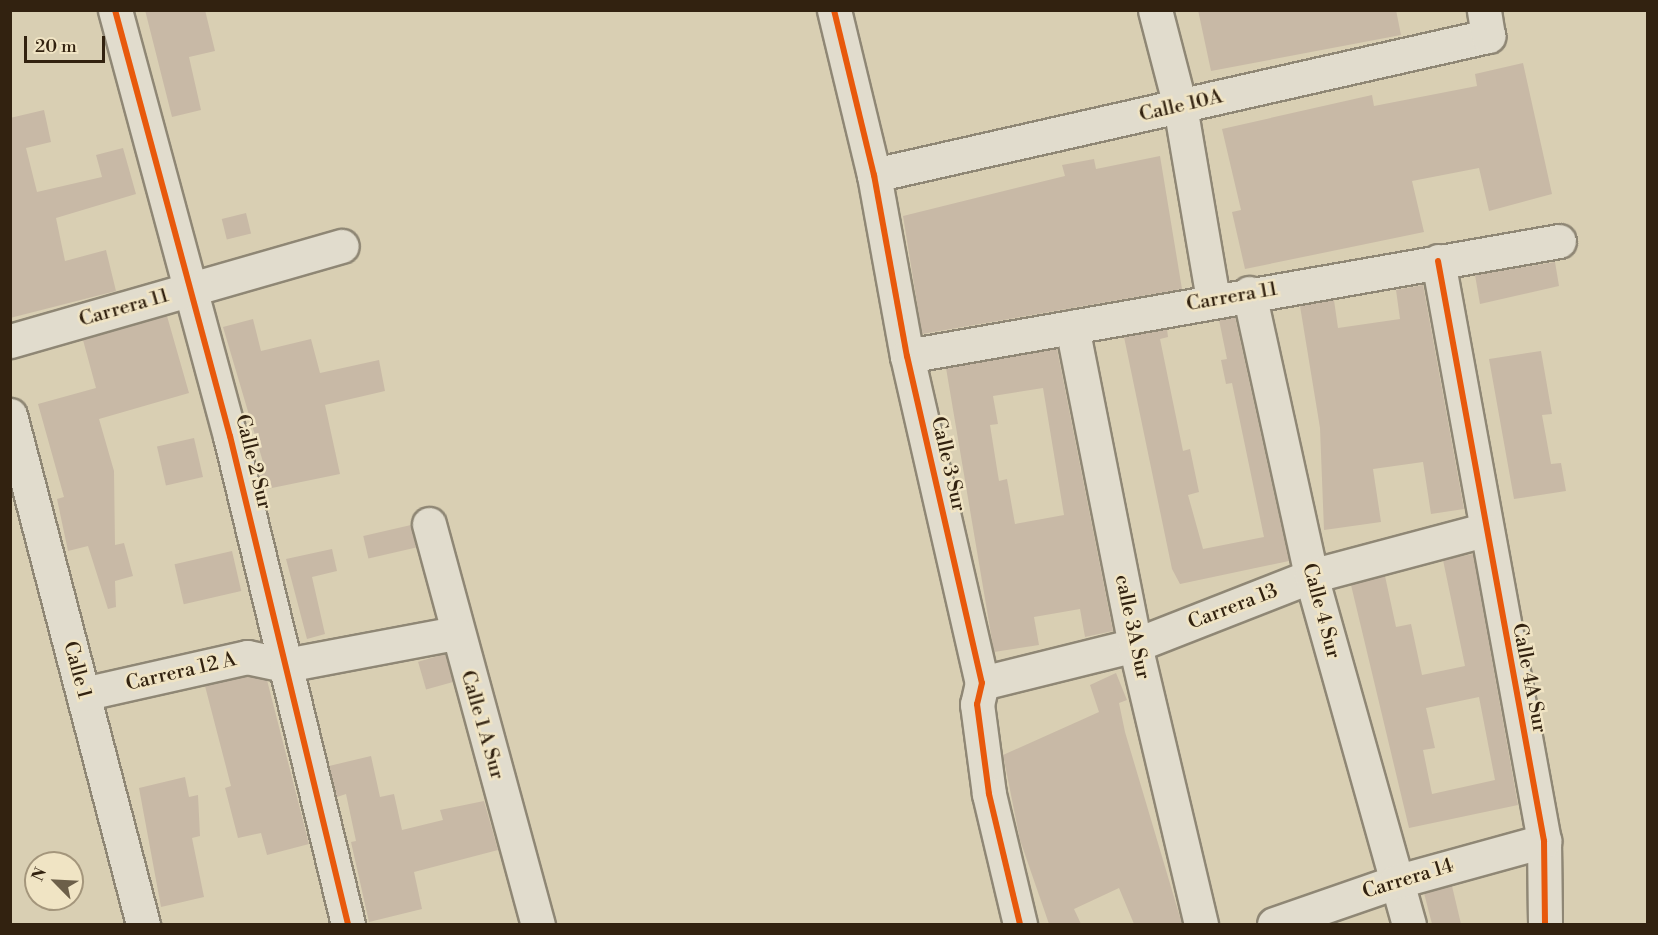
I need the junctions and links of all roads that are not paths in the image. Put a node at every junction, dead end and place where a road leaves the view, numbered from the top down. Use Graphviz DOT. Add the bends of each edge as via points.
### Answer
graph roads {
  1 [pos="115,10"];
  2 [pos="834,10"];
  3 [pos="1155,10"];
  4 [pos="1486,23"];
  5 [pos="1180,106"];
  6 [pos="874,175"];
  7 [pos="1559,241"];
  8 [pos="342,246"];
  9 [pos="1438,261"];
  10 [pos="188,290"];
  11 [pos="1250,293"];
  12 [pos="1214,300"];
  13 [pos="1072,327"];
  14 [pos="10,341"];
  15 [pos="907,356"];
  16 [pos="10,415"];
  17 [pos="429,524"];
  18 [pos="1484,530"];
  19 [pos="1311,576"];
  20 [pos="456,633"];
  21 [pos="1135,645"];
  22 [pos="286,665"];
  23 [pos="982,683"];
  24 [pos="83,694"];
  25 [pos="1544,841"];
  26 [pos="1395,882"];
  27 [pos="143,924"];
  28 [pos="348,924"];
  29 [pos="538,924"];
  30 [pos="1020,924"];
  31 [pos="1201,924"];
  32 [pos="1274,924"];
  33 [pos="1409,924"];
  34 [pos="1545,924"];
  1 -- 10 [label="street, Calle 2 Sur"];
  2 -- 6 [label="street, Calle 3 Sur"];
  3 -- 5 [label="street"];
  4 -- 5 [label="street, Calle 10A"];
  5 -- 6 [label="street, Calle 10A"];
  5 -- 12 [label="street"];
  6 -- 15 [label="street, Calle 3 Sur"];
  7 -- 9 [label="street, Carrera 11"];
  8 -- 10 [label="street, Carrera 11"];
  9 -- 11 [label="street, Carrera 11"];
  9 -- 18 [label="street, Calle 4A Sur"];
  10 -- 14 [label="street, Carrera 11"];
  10 -- 22 [label="street, Calle 2 Sur"];
  11 -- 12 [label="street, Carrera 11"];
  11 -- 19 [label="street, Calle 4 Sur"];
  12 -- 13 [label="street, Carrera 11"];
  13 -- 15 [label="street, Carrera 11"];
  13 -- 21 [label="street, calle 3A Sur"];
  15 -- 23 [label="street, Calle 3 Sur"];
  16 -- 24 [label="street, Calle 1"];
  17 -- 20 [label="street, Calle 1 A Sur"];
  18 -- 19 [label="street, Carrera 13"];
  18 -- 25 [label="street, Calle 4A Sur"];
  19 -- 21 [label="street, Carrera 13"];
  19 -- 26 [label="street, Calle 4 Sur"];
  20 -- 22 [label="street, Carrera 12 A"];
  20 -- 29 [label="street, Calle 1 A Sur"];
  21 -- 23 [label="street, Carrera 13"];
  21 -- 31 [label="street, calle 3A Sur"];
  22 -- 24 [label="street, Carrera 12 A" via="247,657"];
  22 -- 28 [label="street, Calle 2 Sur"];
  23 -- 30 [label="street, Calle 3 Sur" via="978,704 989,794"];
  24 -- 27 [label="street, Calle 1"];
  25 -- 26 [label="street, Carrera 14"];
  25 -- 34 [label="street, Calle 4A Sur"];
  26 -- 32 [label="street, Carrera 14"];
  26 -- 33 [label="street, Calle 4 Sur"];
}
